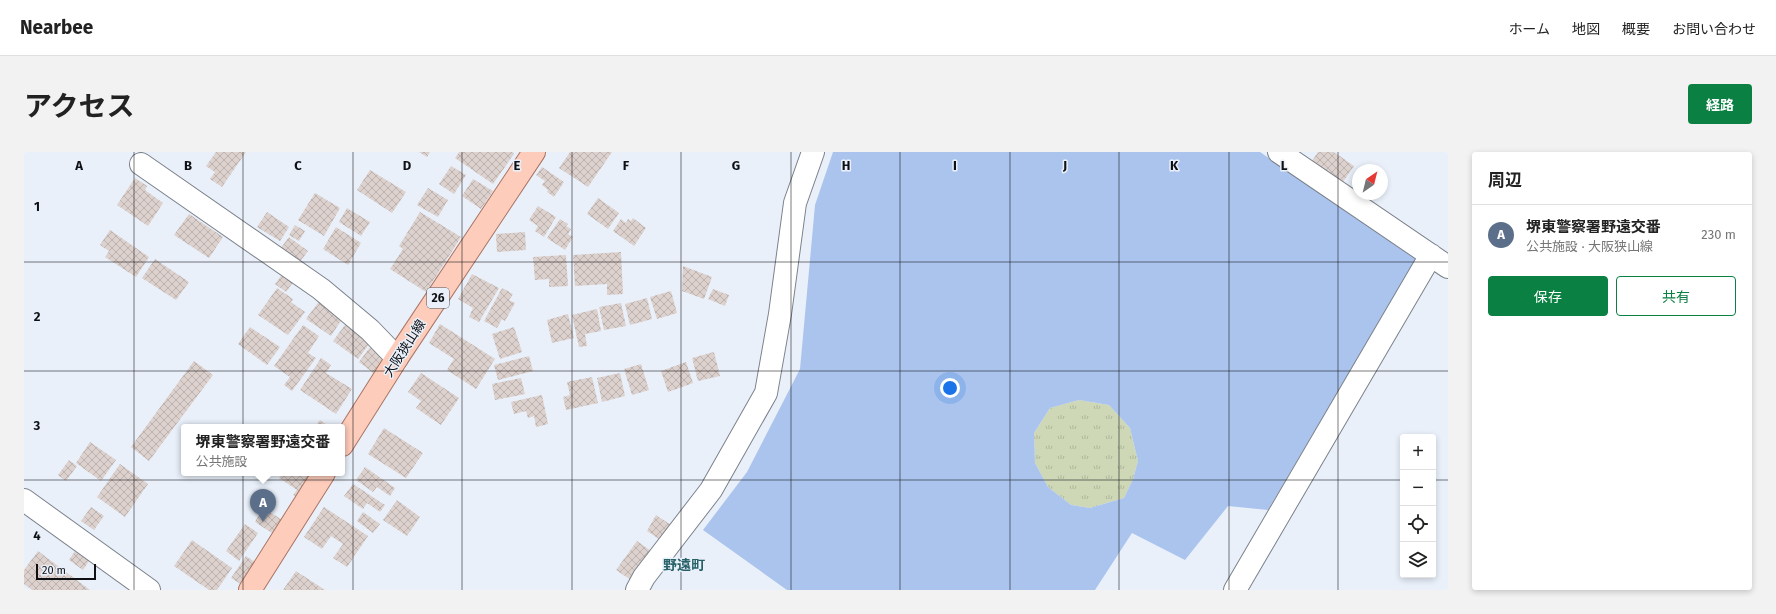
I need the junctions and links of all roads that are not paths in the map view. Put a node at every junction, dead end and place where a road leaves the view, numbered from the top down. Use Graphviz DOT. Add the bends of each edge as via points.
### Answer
graph roads {
  1 [pos="534,152"];
  2 [pos="813,152"];
  3 [pos="1279,152"];
  4 [pos="141,164"];
  5 [pos="1439,261"];
  6 [pos="397,358"];
  7 [pos="345,440"];
  8 [pos="322,476"];
  9 [pos="24,500"];
  10 [pos="149,590"];
  11 [pos="250,590"];
  12 [pos="637,590"];
  13 [pos="1235,590"];
  1 -- 6 [label="main road, 大阪狭山線 / 26"];
  2 -- 12 [label="street" via="795,203 766,393 710,490 644,577"];
  3 -- 5 [label="street"];
  4 -- 6 [label="street" via="322,289 370,330"];
  5 -- 13 [label="street"];
  6 -- 7 [label="main road, 大阪狭山線 / 26"];
  8 -- 11 [label="main road"];
  9 -- 10 [label="street"];
}
